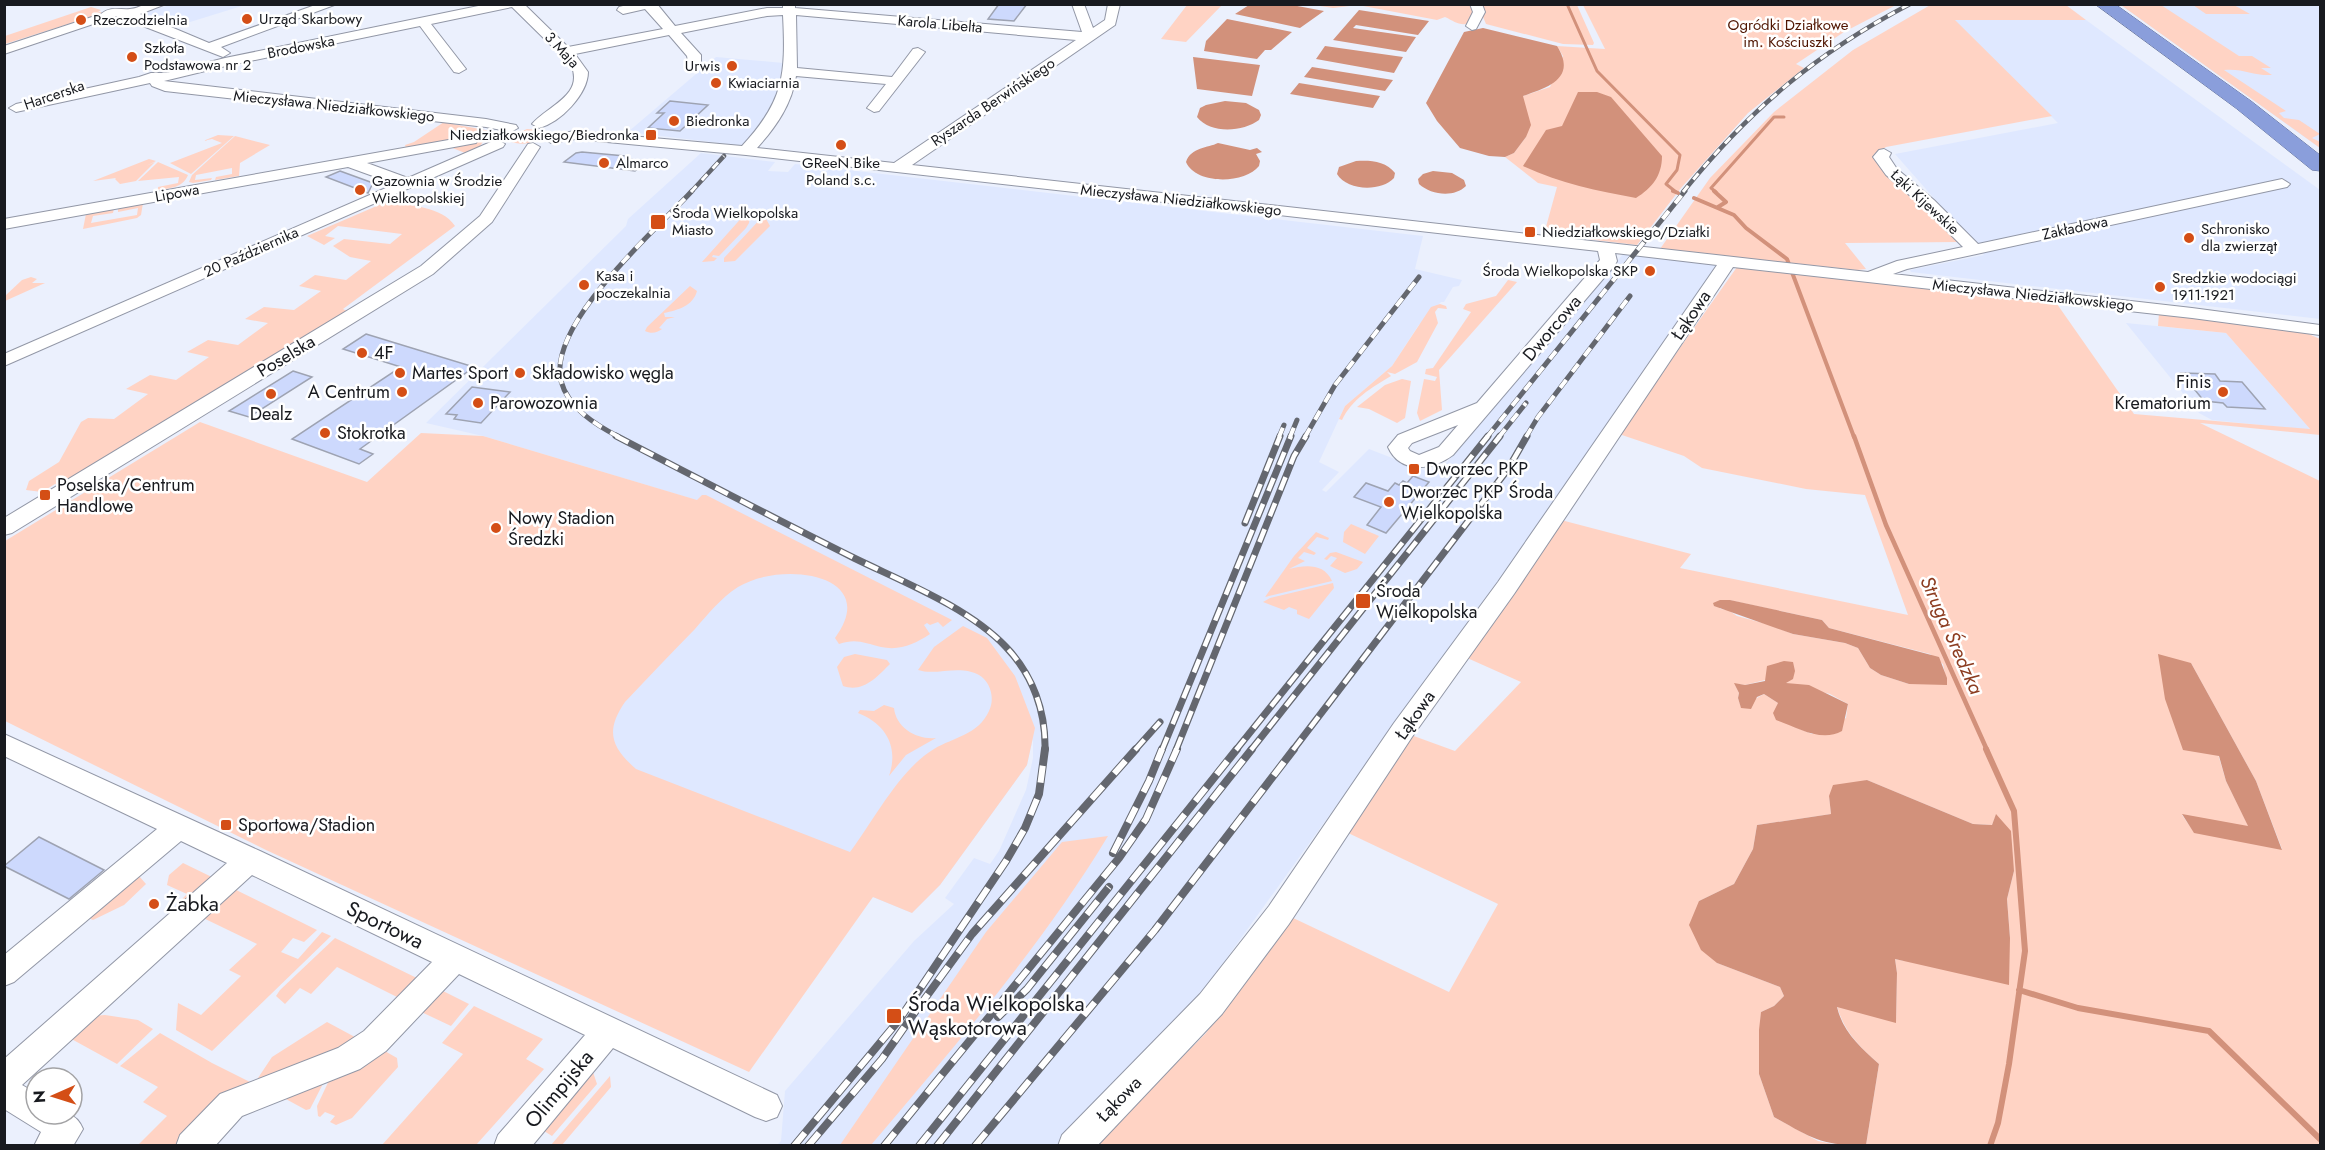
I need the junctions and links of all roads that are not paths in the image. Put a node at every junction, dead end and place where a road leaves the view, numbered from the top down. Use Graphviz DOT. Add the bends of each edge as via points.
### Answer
graph roads {
  1 [pos="160,4"];
  2 [pos="331,4"];
  3 [pos="509,4"];
  4 [pos="516,4"];
  5 [pos="1078,4"];
  6 [pos="1114,4"];
  7 [pos="1476,4"];
  8 [pos="2103,4"];
  9 [pos="649,5"];
  10 [pos="789,8"];
  11 [pos="623,10"];
  12 [pos="115,13"];
  13 [pos="423,22"];
  14 [pos="1472,26"];
  15 [pos="672,31"];
  16 [pos="1090,37"];
  17 [pos="209,47"];
  18 [pos="4,50"];
  19 [pos="566,52"];
  20 [pos="918,52"];
  21 [pos="229,60"];
  22 [pos="694,63"];
  23 [pos="459,69"];
  24 [pos="791,71"];
  25 [pos="155,80"];
  26 [pos="895,81"];
  27 [pos="92,82"];
  28 [pos="874,108"];
  29 [pos="10,110"];
  30 [pos="538,124"];
  31 [pos="511,128"];
  32 [pos="553,134"];
  33 [pos="471,140"];
  34 [pos="498,144"];
  35 [pos="533,147"];
  36 [pos="746,151"];
  37 [pos="1884,153"];
  38 [pos="349,162"];
  39 [pos="2320,165"];
  40 [pos="897,168"];
  41 [pos="408,183"];
  42 [pos="2282,184"];
  43 [pos="4,224"];
  44 [pos="1605,247"];
  45 [pos="1974,249"];
  46 [pos="1736,262"];
  47 [pos="1870,277"];
  48 [pos="2320,330"];
  49 [pos="4,361"];
  50 [pos="1484,407"];
  51 [pos="4,528"];
  52 [pos="4,744"];
  53 [pos="180,826"];
  54 [pos="250,859"];
  55 [pos="455,958"];
  56 [pos="4,973"];
  57 [pos="607,1032"];
  58 [pos="4,1080"];
  59 [pos="4,1092"];
  60 [pos="24,1103"];
  61 [pos="766,1106"];
  62 [pos="62,1126"];
  63 [pos="50,1146"];
  64 [pos="192,1146"];
  65 [pos="510,1146"];
  66 [pos="1074,1146"];
  1 -- 12 [label="street"];
  2 -- 17 [label="street"];
  3 -- 13 [label="street, Brodowska"];
  4 -- 19 [label="street, 3 Maja"];
  5 -- 16 [label="street"];
  6 -- 16 [label="street, Ryszarda Berwińskiego" via="1111,22"];
  7 -- 14 [label="street" via="1479,12"];
  8 -- 39 [label="highway"];
  9 -- 11 [label="street"];
  9 -- 15 [label="street"];
  10 -- 15 [label="street, Karola Libelta"];
  10 -- 16 [label="street, Karola Libelta"];
  10 -- 24 [label="street"];
  12 -- 17 [label="street" via="137,17"];
  12 -- 18 [label="street"];
  13 -- 21 [label="street, Brodowska"];
  13 -- 23 [label="street"];
  15 -- 19 [label="street, Karola Libelta"];
  15 -- 22 [label="street" via="694,55"];
  16 -- 40 [label="street, Ryszarda Berwińskiego"];
  17 -- 21 [label="street"];
  19 -- 30 [label="street, 3 Maja" via="580,69 582,81 574,95"];
  20 -- 26 [label="street"];
  21 -- 25 [label="street, Brodowska"];
  24 -- 26 [label="street"];
  24 -- 36 [label="street" via="780,108"];
  25 -- 29 [label="street, Brodowska" via="101,88"];
  25 -- 31 [label="street, Mieczysława Niedziałkowskiego" via="165,87"];
  26 -- 28 [label="street"];
  27 -- 29 [label="street, Harcerska"];
  30 -- 31 [label="street, Mieczysława Niedziałkowskiego"];
  30 -- 32 [label="street"];
  31 -- 34 [label="street" via="498,136"];
  32 -- 35 [label="street"];
  32 -- 36 [label="street, Mieczysława Niedziałkowskiego"];
  33 -- 38 [label="street, Lipowa"];
  34 -- 35 [label="street" via="511,149"];
  34 -- 41 [label="street, 20 Października"];
  35 -- 51 [label="street, Poselska" via="486,219 428,270"];
  36 -- 40 [label="street, Mieczysława Niedziałkowskiego"];
  37 -- 45 [label="street, Łąki Kijewskie" via="1881,157 1892,172"];
  38 -- 41 [label="street, Lipowa"];
  38 -- 43 [label="street, Lipowa"];
  40 -- 44 [label="street, Mieczysława Niedziałkowskiego"];
  41 -- 49 [label="street, 20 Października"];
  42 -- 45 [label="street, Zakładowa"];
  44 -- 46 [label="street, Mieczysława Niedziałkowskiego"];
  44 -- 50 [label="street, Dworcowa" via="1609,261"];
  45 -- 47 [label="street, Zakładowa" via="1903,265"];
  46 -- 47 [label="street, Mieczysława Niedziałkowskiego"];
  46 -- 66 [label="street, Łąkowa" via="1403,730 1279,915 1211,1004"];
  47 -- 48 [label="street, Mieczysława Niedziałkowskiego"];
  52 -- 53 [label="street, Sportowa"];
  53 -- 54 [label="street, Sportowa"];
  53 -- 56 [label="street"];
  54 -- 55 [label="street, Sportowa"];
  54 -- 58 [label="street"];
  55 -- 57 [label="street, Sportowa"];
  55 -- 64 [label="street" via="375,1041 349,1059 231,1106"];
  57 -- 61 [label="street, Sportowa"];
  57 -- 65 [label="street, Olimpijska"];
  59 -- 60 [label="street"];
  62 -- 63 [label="street" via="67,1129"];
}
